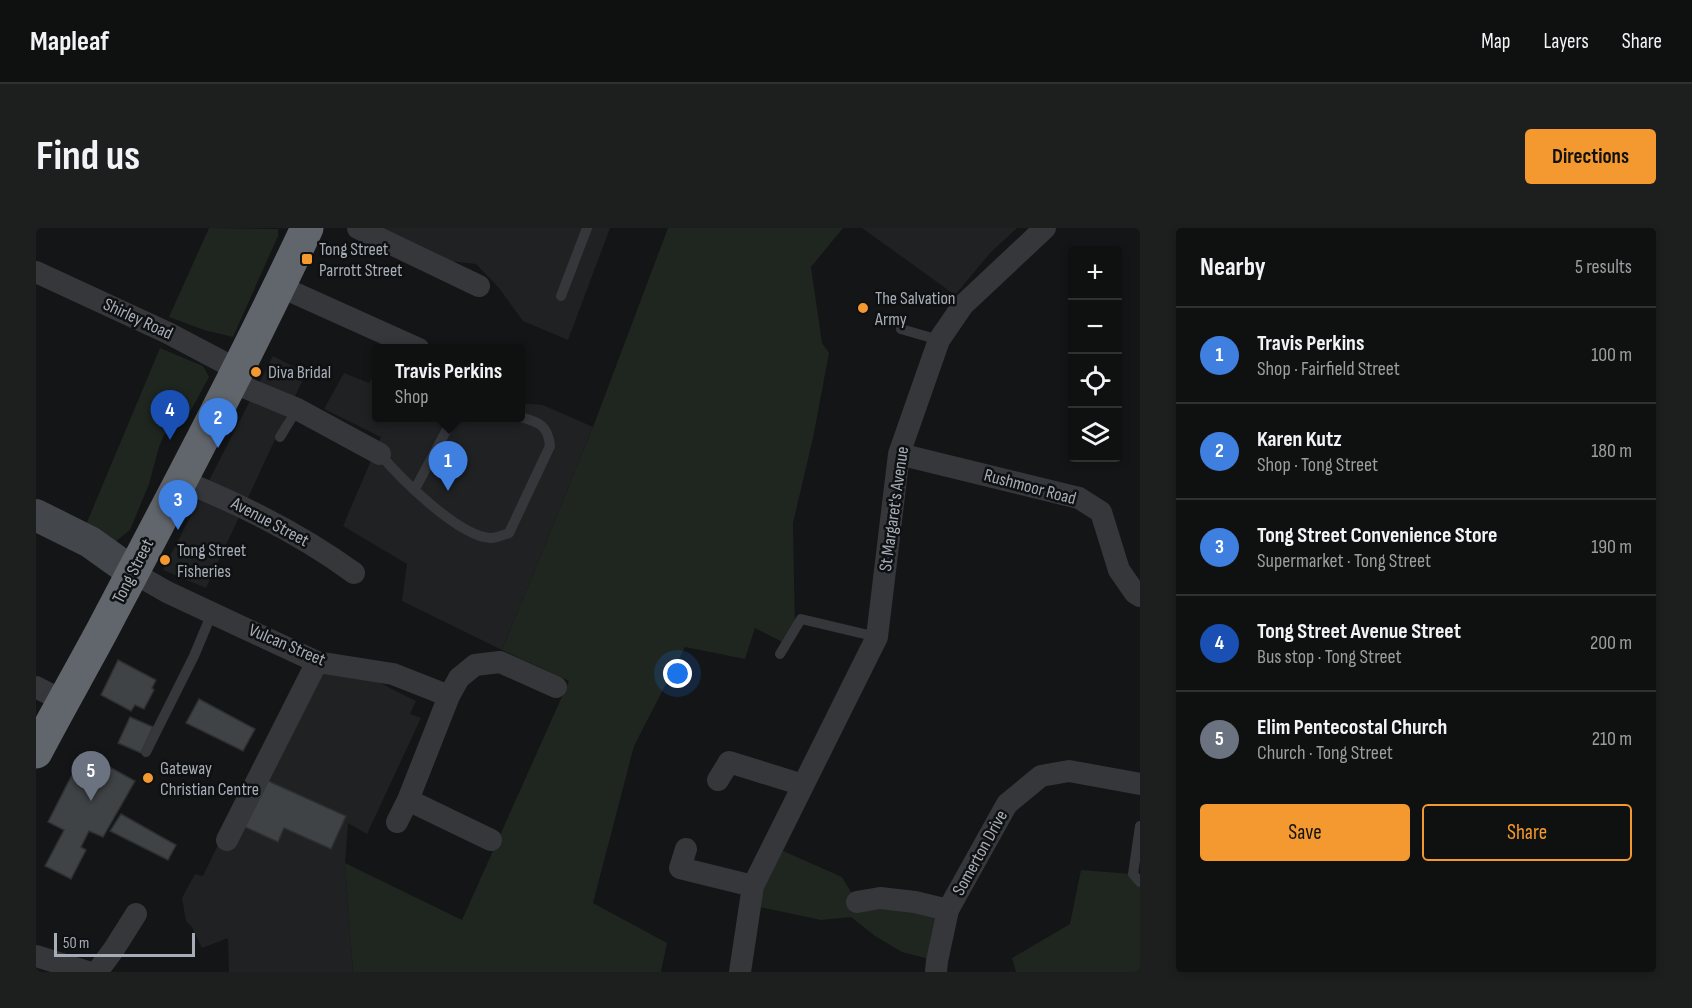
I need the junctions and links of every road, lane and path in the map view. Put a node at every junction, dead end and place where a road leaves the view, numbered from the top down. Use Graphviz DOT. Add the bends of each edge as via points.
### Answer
graph roads {
  1 [pos="307,228"];
  2 [pos="358,228"];
  3 [pos="587,228"];
  4 [pos="1045,228"];
  5 [pos="36,272"];
  6 [pos="279,286"];
  7 [pos="479,286"];
  8 [pos="561,296"];
  9 [pos="901,329"];
  10 [pos="939,340"];
  11 [pos="410,344"];
  12 [pos="235,376"];
  13 [pos="297,409"];
  14 [pos="525,419"];
  15 [pos="450,422"];
  16 [pos="280,437"];
  17 [pos="380,454"];
  18 [pos="899,454"];
  19 [pos="180,480"];
  20 [pos="415,489"];
  21 [pos="36,515"];
  22 [pos="132,572"];
  23 [pos="354,573"];
  24 [pos="1140,596"];
  25 [pos="212,613"];
  26 [pos="877,637"];
  27 [pos="780,654"];
  28 [pos="317,662"];
  29 [pos="556,687"];
  30 [pos="49,694"];
  31 [pos="449,696"];
  32 [pos="36,752"];
  33 [pos="146,752"];
  34 [pos="718,780"];
  35 [pos="1140,784"];
  36 [pos="803,785"];
  37 [pos="408,800"];
  38 [pos="397,822"];
  39 [pos="1140,826"];
  40 [pos="227,840"];
  41 [pos="491,840"];
  42 [pos="686,849"];
  43 [pos="1140,882"];
  44 [pos="753,886"];
  45 [pos="857,902"];
  46 [pos="948,910"];
  47 [pos="136,914"];
  48 [pos="36,956"];
  49 [pos="88,972"];
  50 [pos="97,972"];
  51 [pos="740,972"];
  52 [pos="936,972"];
  1 -- 6 [label="highway, Tong Street"];
  2 -- 7 [label="street"];
  3 -- 8 [label="lane"];
  4 -- 10 [label="street, St Margaret's Avenue" via="963,305"];
  5 -- 12 [label="street, Shirley Road" via="168,333"];
  6 -- 11 [label="street"];
  6 -- 12 [label="highway, Tong Street"];
  9 -- 10 [label="lane"];
  10 -- 18 [label="street, St Margaret's Avenue"];
  12 -- 13 [label="street, Shirley Road"];
  12 -- 19 [label="highway, Tong Street"];
  13 -- 16 [label="lane"];
  13 -- 17 [label="street, Shirley Road"];
  14 -- 20 [label="lane" via="542,425 550,446 509,533 489,538 474,534 436,510"];
  15 -- 20 [label="lane"];
  17 -- 20 [label="lane"];
  18 -- 24 [label="street, Rushmoor Road" via="1079,498 1101,512 1119,570"];
  18 -- 26 [label="street, St Margaret's Avenue"];
  19 -- 22 [label="highway, Tong Street"];
  19 -- 23 [label="street, Avenue Street" via="216,494 324,550"];
  21 -- 22 [label="street" via="90,542"];
  22 -- 25 [label="street, Vulcan Street"];
  22 -- 30 [label="highway, Tong Street" via="102,631"];
  25 -- 28 [label="street, Vulcan Street"];
  25 -- 33 [label="lane"];
  26 -- 27 [label="lane" via="801,619"];
  26 -- 36 [label="street, St Margaret's Avenue"];
  28 -- 31 [label="street, Vulcan Street" via="393,674"];
  28 -- 40 [label="street"];
  29 -- 31 [label="street" via="500,662 475,665 459,678"];
  30 -- 32 [label="highway, Tong Street"];
  31 -- 37 [label="street"];
  34 -- 36 [label="street" via="729,762"];
  35 -- 46 [label="street, Somerton Drive" via="1069,771 1041,776 1007,804"];
  36 -- 44 [label="street, St Margaret's Avenue"];
  37 -- 38 [label="street"];
  37 -- 41 [label="street"];
  39 -- 43 [label="lane" via="1133,874"];
  42 -- 44 [label="street" via="680,868"];
  44 -- 51 [label="street, St Margaret's Avenue"];
  45 -- 46 [label="street" via="880,898"];
  46 -- 52 [label="street, Somerton Drive"];
  47 -- 50 [label="street"];
  48 -- 49 [label="street"];
}
